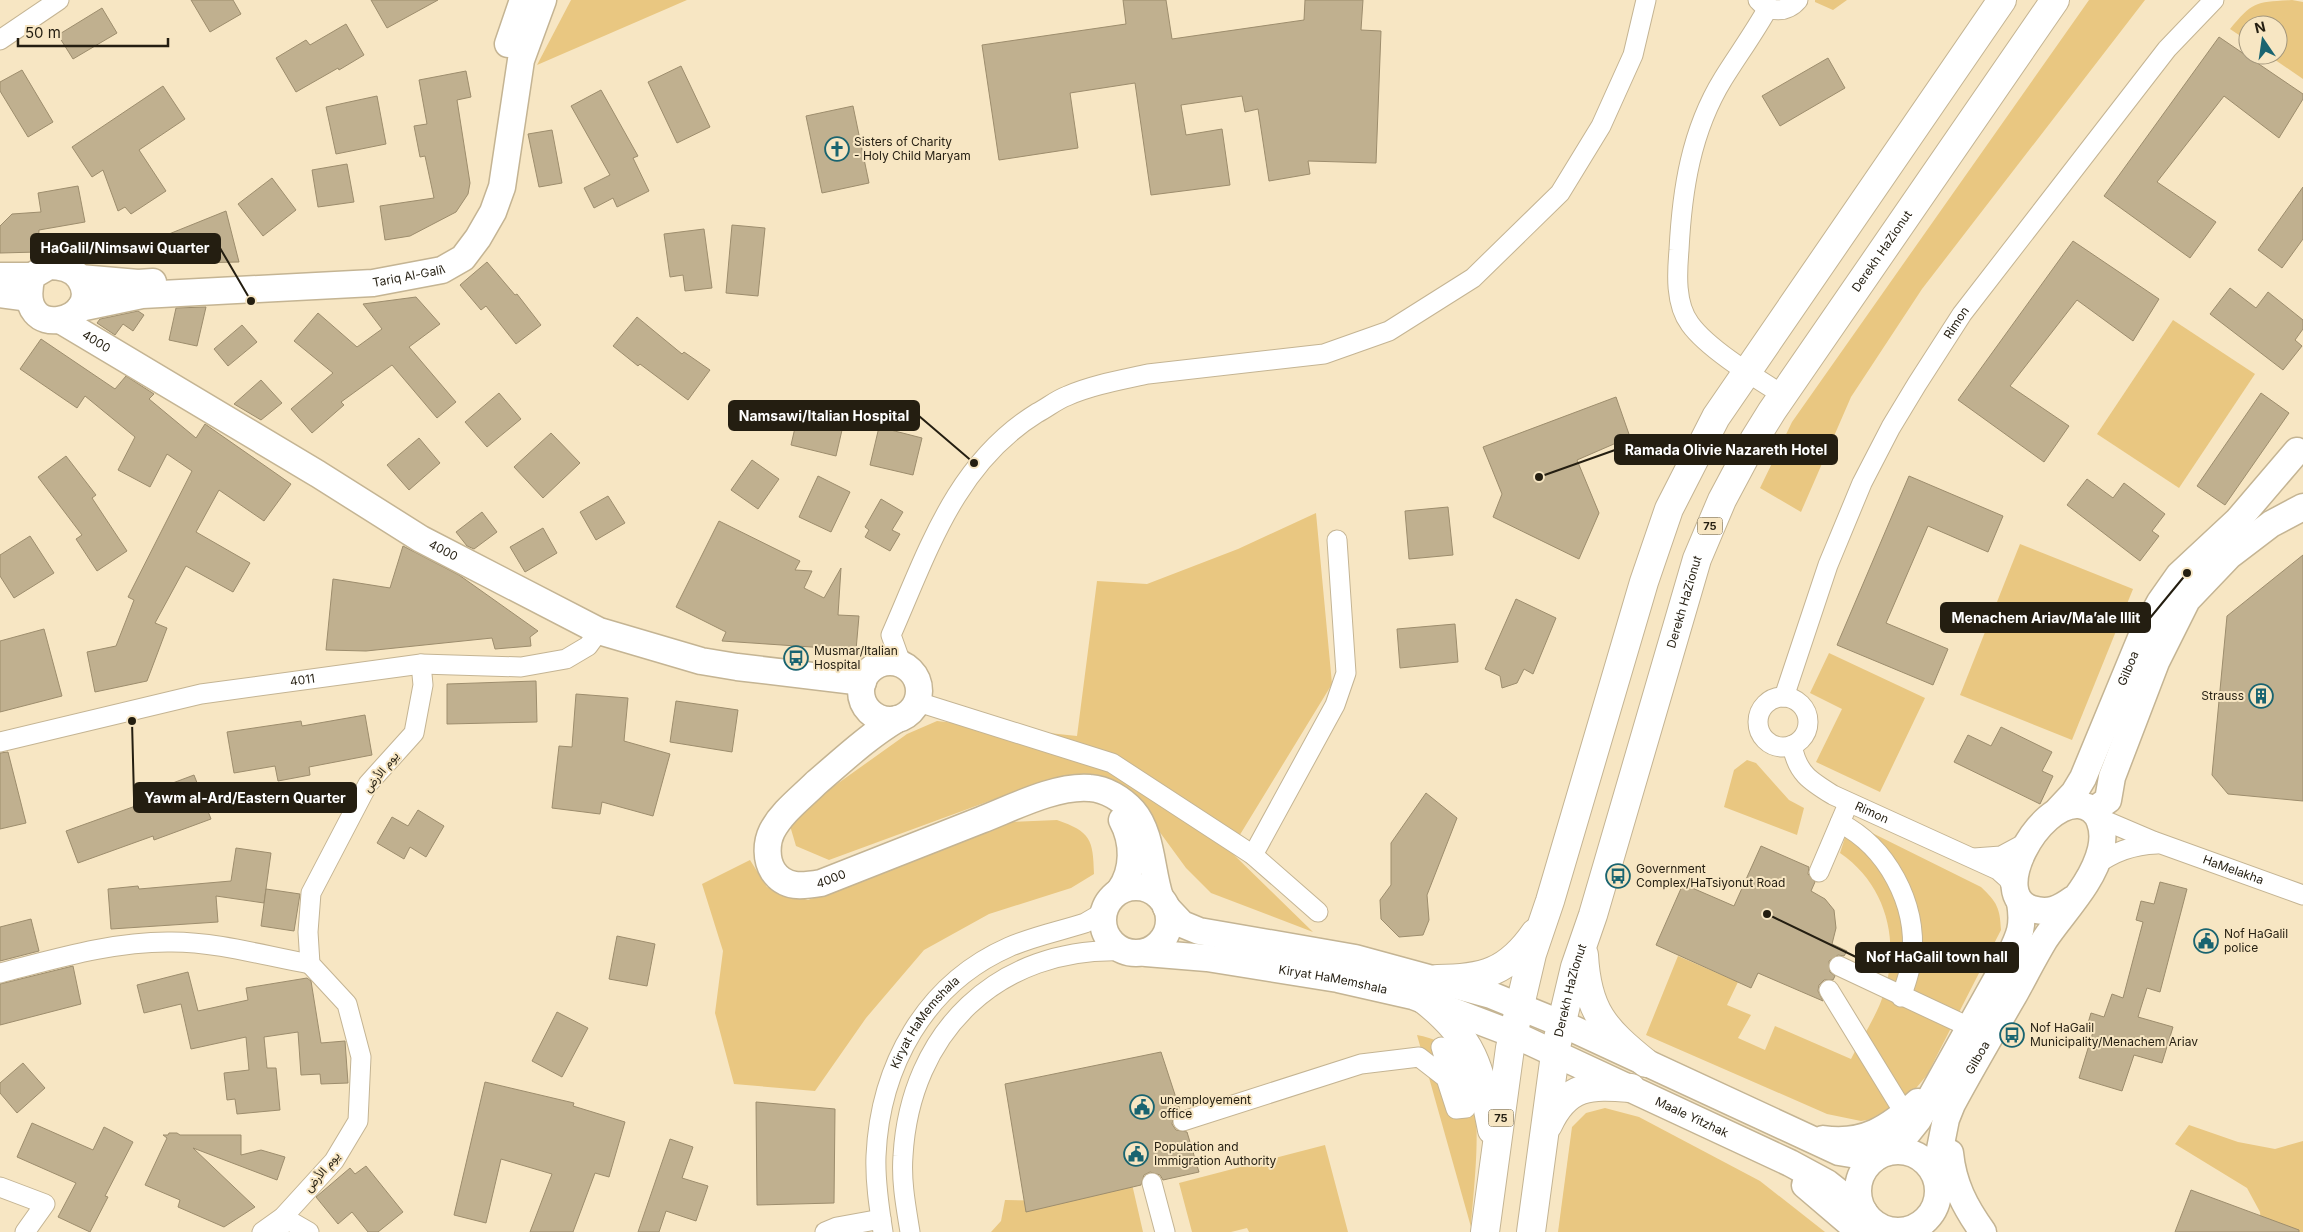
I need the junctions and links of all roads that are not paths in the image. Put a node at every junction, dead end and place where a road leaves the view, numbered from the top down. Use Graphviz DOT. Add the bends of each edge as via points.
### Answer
graph roads {
  1 [pos="59,0"];
  2 [pos="523,0"];
  3 [pos="543,0"];
  4 [pos="1646,0"];
  5 [pos="1798,0"];
  6 [pos="2002,0"];
  7 [pos="2055,0"];
  8 [pos="2214,0"];
  9 [pos="1763,4"];
  10 [pos="0,40"];
  11 [pos="0,276"];
  12 [pos="80,278"];
  13 [pos="30,287"];
  14 [pos="0,294"];
  15 [pos="71,314"];
  16 [pos="1746,371"];
  17 [pos="1783,395"];
  18 [pos="2301,454"];
  19 [pos="2303,506"];
  20 [pos="1337,540"];
  21 [pos="599,631"];
  22 [pos="901,663"];
  23 [pos="421,664"];
  24 [pos="862,682"];
  25 [pos="1784,696"];
  26 [pos="918,702"];
  27 [pos="868,710"];
  28 [pos="897,719"];
  29 [pos="0,742"];
  30 [pos="1792,745"];
  31 [pos="852,751"];
  32 [pos="1034,799"];
  33 [pos="1849,802"];
  34 [pos="2059,809"];
  35 [pos="2096,814"];
  36 [pos="1840,822"];
  37 [pos="2029,841"];
  38 [pos="2163,843"];
  39 [pos="1150,854"];
  40 [pos="1252,855"];
  41 [pos="1972,858"];
  42 [pos="2094,866"];
  43 [pos="1819,872"];
  44 [pos="2303,895"];
  45 [pos="2018,897"];
  46 [pos="1112,898"];
  47 [pos="2074,899"];
  48 [pos="1163,902"];
  49 [pos="1318,912"];
  50 [pos="1543,922"];
  51 [pos="1232,936"];
  52 [pos="1583,944"];
  53 [pos="1135,952"];
  54 [pos="310,964"];
  55 [pos="1839,966"];
  56 [pos="0,973"];
  57 [pos="1430,989"];
  58 [pos="1829,990"];
  59 [pos="1901,996"];
  60 [pos="1520,1005"];
  61 [pos="1561,1023"];
  62 [pos="1969,1027"];
  63 [pos="1514,1034"];
  64 [pos="1555,1053"];
  65 [pos="1646,1063"];
  66 [pos="1482,1082"];
  67 [pos="1949,1085"];
  68 [pos="1630,1088"];
  69 [pos="1905,1114"];
  70 [pos="1183,1121"];
  71 [pos="1544,1133"];
  72 [pos="1803,1137"];
  73 [pos="1496,1150"];
  74 [pos="1881,1155"];
  75 [pos="1152,1183"];
  76 [pos="1937,1184"];
  77 [pos="0,1187"];
  78 [pos="1862,1222"];
  79 [pos="281,1224"];
  80 [pos="882,1226"];
  81 [pos="25,1232"];
  82 [pos="262,1232"];
  83 [pos="310,1232"];
  84 [pos="824,1232"];
  85 [pos="910,1232"];
  86 [pos="1165,1232"];
  87 [pos="1486,1232"];
  88 [pos="1531,1232"];
  89 [pos="1896,1232"];
  90 [pos="1973,1232"];
  91 [pos="1983,1232"];
  1 -- 10 [label="street"];
  2 -- 12 [label="street, Tariq Al-Galil" via="503,58 491,183 468,234 455,250 436,259 374,269 138,283"];
  3 -- 15 [label="street, Tariq Al-Galil" via="520,60 502,187 493,212 464,258 442,270 373,283 142,295"];
  4 -- 22 [label="street" via="1633,55 1601,126 1560,193 1473,278 1388,331 1324,354 1148,374 1121,380 1066,396 1013,428 966,479 939,524 891,635"];
  5 -- 9 [label="street" via="1788,8 1778,10"];
  6 -- 16 [label="highway, 75"];
  7 -- 17 [label="highway, Derekh HaZionut / 75"];
  8 -- 25 [label="street, Rimon" via="2166,49 1968,306 1917,384 1862,483 1828,565"];
  9 -- 16 [label="street" via="1705,113 1691,154 1681,215 1677,280 1688,322"];
  11 -- 13 [label="street"];
  12 -- 13 [label="street" via="66,268 49,266"];
  12 -- 15 [label="street" via="84,293"];
  13 -- 14 [label="street"];
  13 -- 15 [label="street" via="33,310 41,318 51,321"];
  15 -- 21 [label="street, 4000" via="421,539"];
  16 -- 17 [label="street"];
  16 -- 50 [label="highway, 75" via="1697,451 1656,544"];
  17 -- 52 [label="highway, Derekh HaZionut / 75" via="1736,471 1697,559"];
  18 -- 34 [label="street, Gilboa" via="2179,575 2160,602 2143,633 2083,778"];
  19 -- 35 [label="street, Gilboa" via="2271,524 2230,556 2187,600 2156,662 2112,778 2108,800"];
  20 -- 40 [label="street" via="1346,672 1335,705"];
  21 -- 23 [label="street, 4011" via="588,646 566,659 521,667"];
  21 -- 24 [label="street, 4000" via="701,661"];
  22 -- 24 [label="street" via="881,663 867,672"];
  22 -- 26 [label="street" via="915,674 919,684"];
  23 -- 29 [label="street, 4011" via="201,694"];
  23 -- 54 [label="street, يوم الأرض" via="423,685 414,734 368,784 311,893"];
  24 -- 27 [label="street, 4000" via="861,695"];
  25 -- 30 [label="street" via="1799,702 1808,717 1803,737"];
  25 -- 30 [label="street" via="1768,702 1758,721 1764,737 1775,745"];
  26 -- 28 [label="street, 4000" via="912,711"];
  26 -- 40 [label="street" via="1112,763"];
  27 -- 28 [label="street" via="876,717"];
  27 -- 31 [label="street, 4000" via="862,735"];
  28 -- 31 [label="street, 4000"];
  30 -- 33 [label="street, Rimon" via="1794,758 1803,774"];
  31 -- 32 [label="street, 4000" via="783,814 772,831 767,843 772,870 790,885 822,883"];
  32 -- 39 [label="street, 4000" via="1072,789 1106,791 1133,811"];
  32 -- 46 [label="street, 4000" via="1076,796 1109,807 1121,818 1128,832 1131,850 1127,881"];
  33 -- 36 [label="street"];
  33 -- 41 [label="street, Rimon"];
  34 -- 35 [label="street" via="2082,805"];
  34 -- 37 [label="street" via="2048,817"];
  35 -- 38 [label="street, HaMelakha"];
  35 -- 42 [label="street" via="2102,829 2102,847"];
  36 -- 43 [label="street"];
  36 -- 59 [label="street" via="1874,848 1888,866 1908,909 1912,956 1910,974"];
  37 -- 41 [label="street, Rimon" via="2001,856"];
  37 -- 45 [label="street" via="2017,863 2014,878"];
  38 -- 42 [label="street, HaMelakha" via="2120,850"];
  38 -- 44 [label="street, HaMelakha"];
  39 -- 48 [label="street, 4000"];
  39 -- 51 [label="street" via="1182,905 1207,925"];
  40 -- 49 [label="street"];
  41 -- 45 [label="street, Rimon" via="1998,870 2008,879"];
  42 -- 47 [label="street"];
  45 -- 47 [label="street" via="2028,908 2042,912"];
  45 -- 62 [label="street, Gilboa" via="2023,920 2020,934"];
  46 -- 48 [label="street" via="1131,887 1146,888"];
  46 -- 53 [label="street" via="1102,916 1106,937 1113,946"];
  46 -- 80 [label="street, Kiryat HaMemshala" via="1097,916 1085,923 1010,947 983,961 938,996 918,1023 899,1057 883,1105 876,1157"];
  47 -- 67 [label="street, Gilboa"];
  48 -- 51 [label="street, Kiryat HaMemshala" via="1182,924 1199,931"];
  48 -- 53 [label="street" via="1170,920 1168,932 1156,947"];
  50 -- 57 [label="highway" via="1525,948 1499,970"];
  50 -- 60 [label="highway, 75"];
  51 -- 57 [label="street, Kiryat HaMemshala" via="1355,958"];
  52 -- 61 [label="highway, Derekh HaZionut / 75"];
  52 -- 65 [label="highway" via="1585,974 1594,1008 1602,1023 1619,1041"];
  53 -- 57 [label="street, Kiryat HaMemshala" via="1207,958 1338,979"];
  53 -- 85 [label="street, Kiryat HaMemshala" via="1099,950 1079,953 1020,971 976,997 958,1014 929,1054 909,1111 903,1158"];
  54 -- 56 [label="street" via="173,942 105,949"];
  54 -- 79 [label="street, يوم الأرض" via="347,1004 361,1057 358,1121 334,1161"];
  55 -- 59 [label="street"];
  57 -- 60 [label="street, Kiryat HaMemshala"];
  57 -- 63 [label="street, Kiryat HaMemshala"];
  57 -- 66 [label="highway" via="1472,1054"];
  58 -- 69 [label="street"];
  59 -- 62 [label="street"];
  60 -- 61 [label="street"];
  60 -- 63 [label="highway, 75"];
  61 -- 64 [label="highway, Derekh HaZionut / 75"];
  61 -- 65 [label="street"];
  62 -- 67 [label="street, Gilboa"];
  63 -- 64 [label="street, Maale Yitzhak"];
  63 -- 73 [label="highway, 75"];
  64 -- 68 [label="street, Maale Yitzhak"];
  64 -- 71 [label="highway, Derekh HaZionut / 75"];
  65 -- 72 [label="street"];
  66 -- 70 [label="street" via="1441,1047 1444,1057 1464,1078 1466,1108 1456,1108 1446,1078 1419,1057 1361,1064"];
  66 -- 73 [label="highway"];
  67 -- 69 [label="street" via="1921,1100"];
  67 -- 74 [label="street, Gilboa" via="1902,1140"];
  67 -- 76 [label="street, Gilboa"];
  67 -- 91 [label="street" via="1952,1167 1956,1187"];
  68 -- 71 [label="highway" via="1600,1086 1570,1094 1559,1104"];
  68 -- 78 [label="street, Maale Yitzhak" via="1827,1183"];
  69 -- 72 [label="street" via="1884,1130 1852,1139 1833,1141"];
  71 -- 88 [label="highway, Derekh HaZionut / 75"];
  72 -- 74 [label="street" via="1839,1152"];
  73 -- 87 [label="highway, 75"];
  74 -- 76 [label="street" via="1899,1151 1921,1157 1930,1165"];
  74 -- 78 [label="street" via="1866,1167 1860,1177 1858,1189"];
  75 -- 86 [label="street"];
  76 -- 89 [label="street" via="1936,1207 1930,1218 1908,1231"];
  76 -- 90 [label="street" via="1952,1216"];
  77 -- 81 [label="street" via="45,1204"];
  78 -- 89 [label="street" via="1872,1222"];
  79 -- 82 [label="street, يوم الأرض"];
  79 -- 83 [label="street"];
  80 -- 84 [label="street" via="837,1227"];
}
